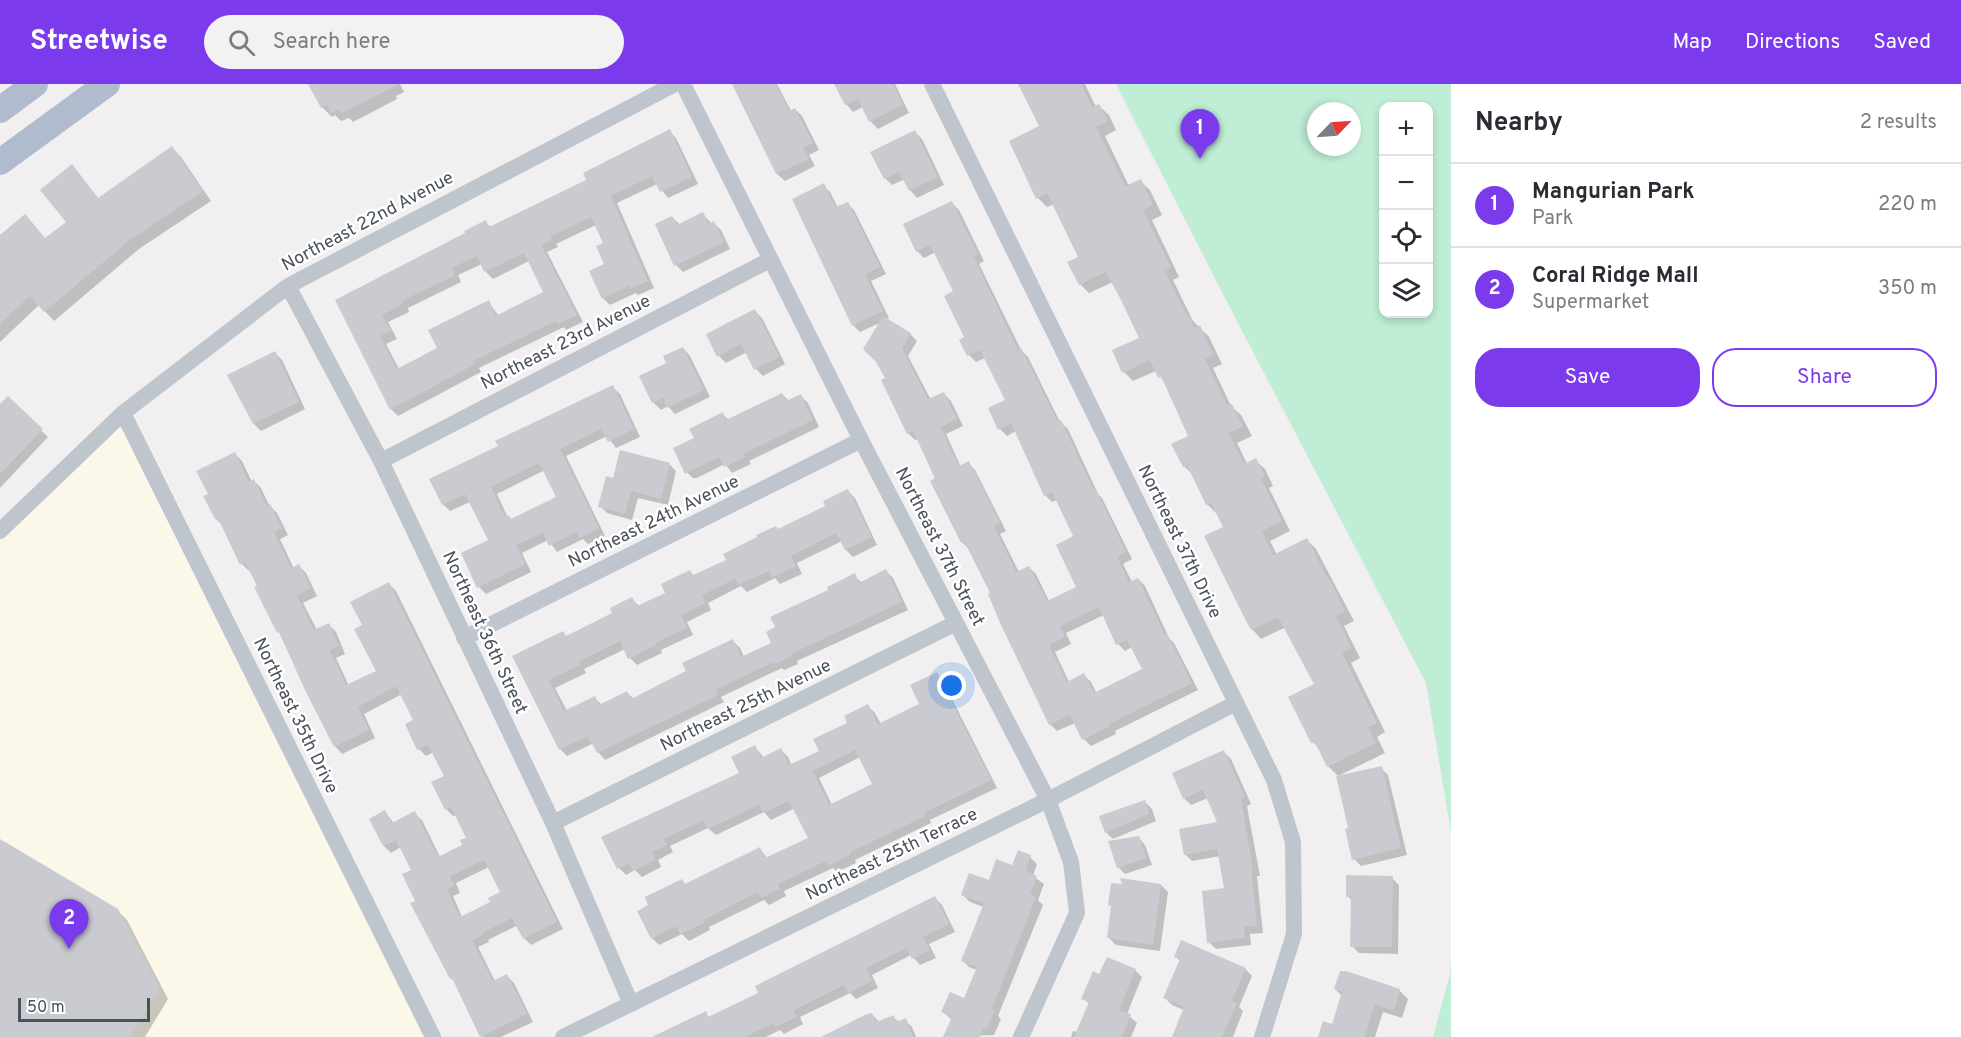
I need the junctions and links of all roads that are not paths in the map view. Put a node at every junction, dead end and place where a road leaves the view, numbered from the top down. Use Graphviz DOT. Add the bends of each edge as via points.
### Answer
graph roads {
  1 [pos="35,84"];
  2 [pos="107,84"];
  3 [pos="675,84"];
  4 [pos="683,84"];
  5 [pos="932,84"];
  6 [pos="0,110"];
  7 [pos="0,162"];
  8 [pos="770,260"];
  9 [pos="288,286"];
  10 [pos="123,413"];
  11 [pos="861,440"];
  12 [pos="381,461"];
  13 [pos="0,531"];
  14 [pos="956,623"];
  15 [pos="464,638"];
  16 [pos="1236,703"];
  17 [pos="1048,801"];
  18 [pos="554,823"];
  19 [pos="631,1004"];
  20 [pos="433,1037"];
  21 [pos="563,1037"];
  22 [pos="1021,1037"];
  23 [pos="1262,1037"];
  1 -- 6 [label="main road"];
  2 -- 7 [label="main road"];
  3 -- 9 [label="street, Northeast 22nd Avenue"];
  4 -- 8 [label="street, Northeast 37th Street"];
  5 -- 16 [label="street, Northeast 37th Drive"];
  8 -- 11 [label="street, Northeast 37th Street"];
  8 -- 12 [label="street, Northeast 23rd Avenue"];
  9 -- 10 [label="street, Northeast 22nd Avenue"];
  9 -- 12 [label="street, Northeast 36th Street"];
  10 -- 13 [label="street, Northeast 22nd Avenue"];
  10 -- 20 [label="street, Northeast 35th Drive"];
  11 -- 14 [label="street, Northeast 37th Street"];
  11 -- 15 [label="street, Northeast 24th Avenue"];
  12 -- 15 [label="street, Northeast 36th Street"];
  14 -- 17 [label="street, Northeast 37th Street"];
  14 -- 18 [label="street, Northeast 25th Avenue"];
  15 -- 18 [label="street, Northeast 36th Street"];
  16 -- 17 [label="street, Northeast 25th Terrace"];
  16 -- 23 [label="street, Northeast 37th Drive" via="1274,780 1293,842 1294,934"];
  17 -- 19 [label="street, Northeast 25th Terrace"];
  17 -- 22 [label="street, Northeast 37th Street" via="1071,862 1077,913"];
  18 -- 19 [label="street, Northeast 36th Street"];
  19 -- 21 [label="street, Northeast 25th Terrace"];
}
